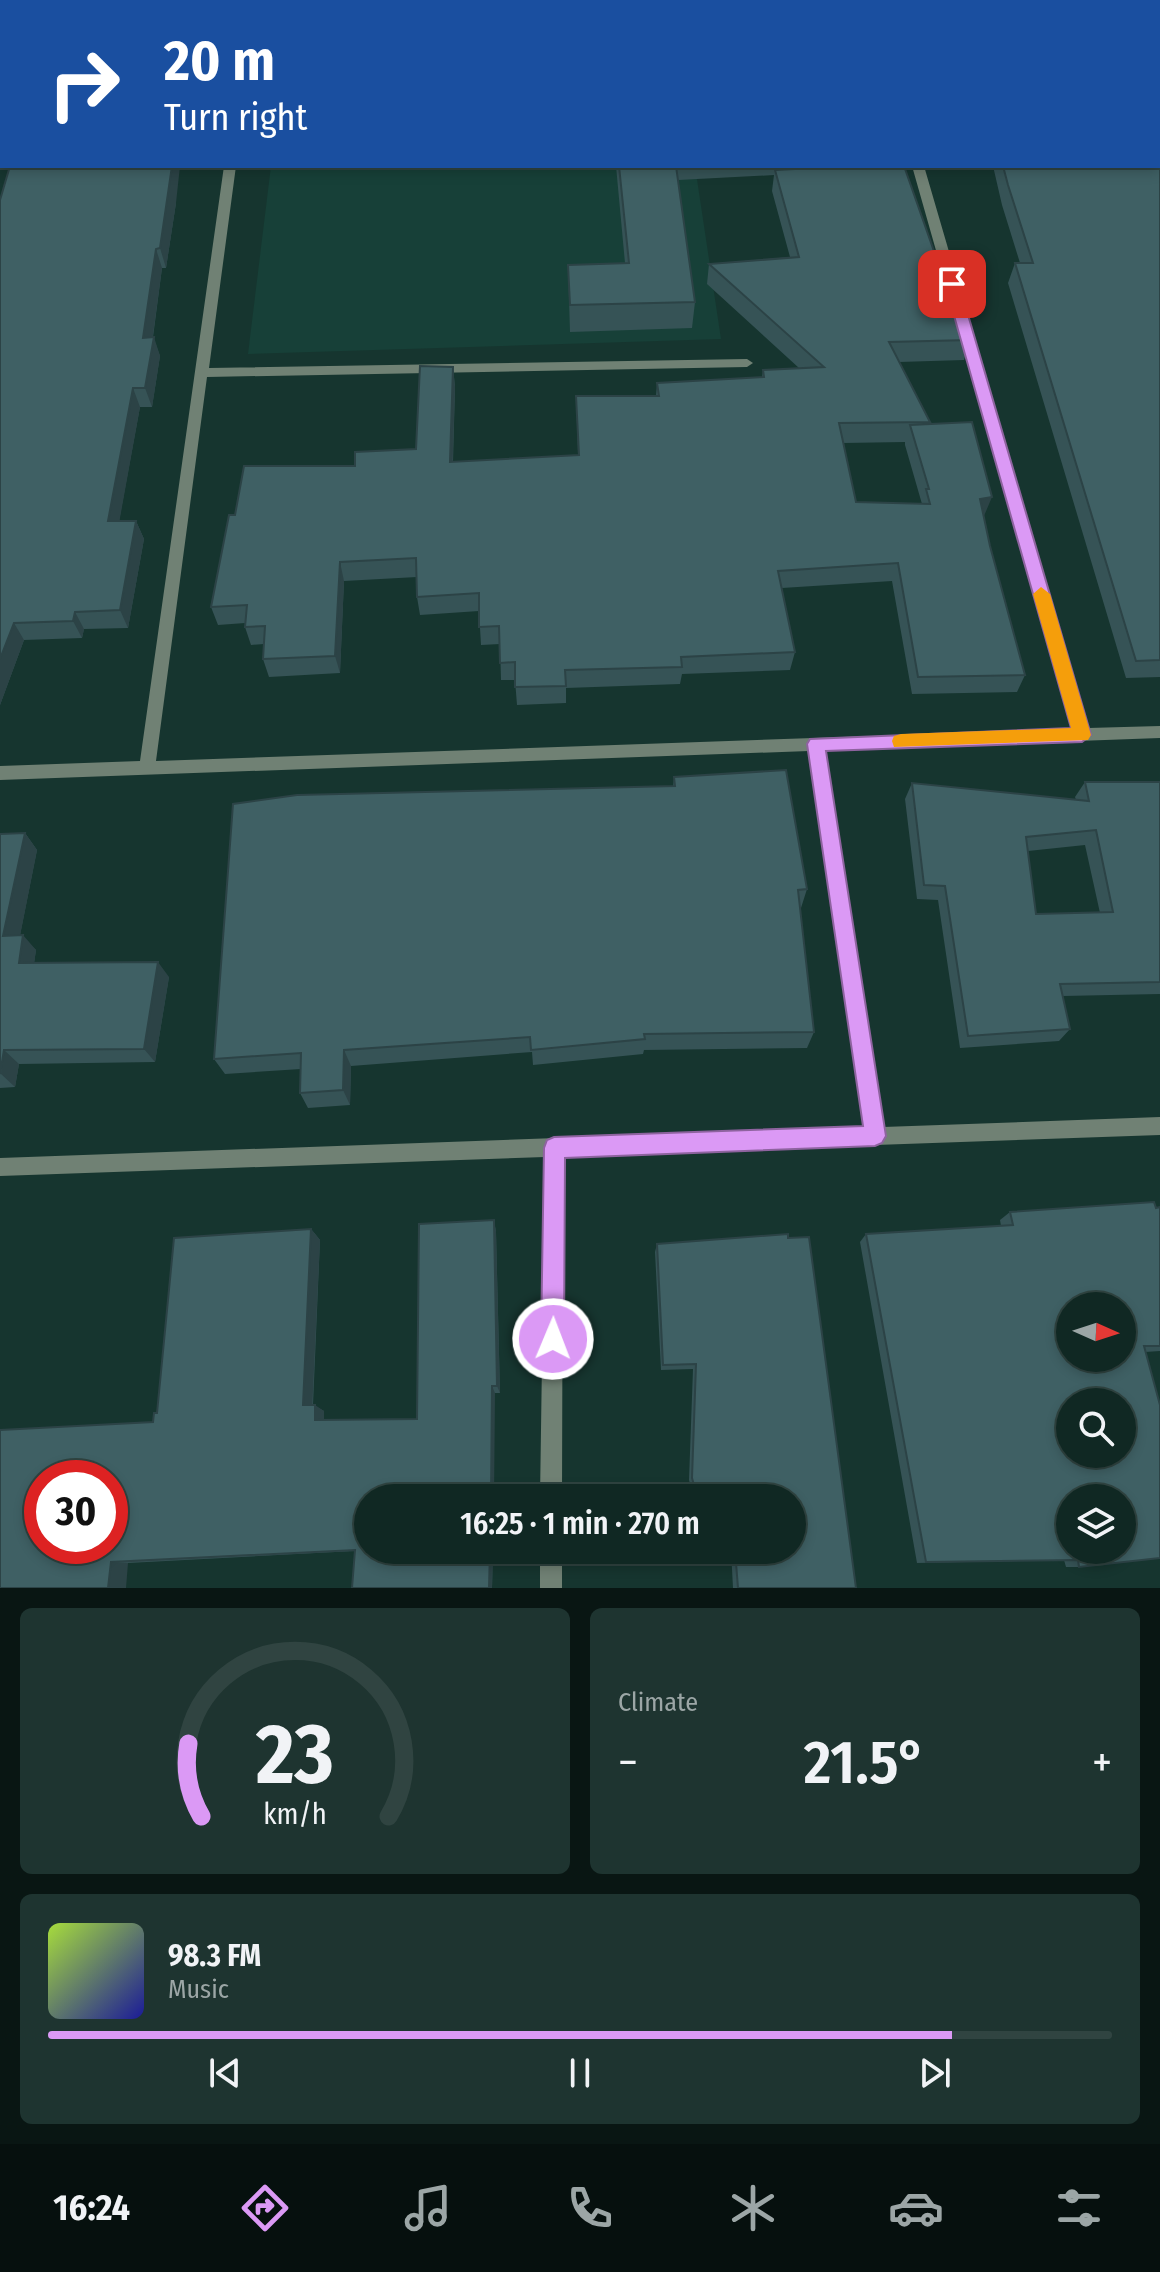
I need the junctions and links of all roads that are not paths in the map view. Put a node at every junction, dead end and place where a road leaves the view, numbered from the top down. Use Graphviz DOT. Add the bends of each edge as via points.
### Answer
graph roads {
  1 [pos="230,168"];
  2 [pos="919,168"];
  3 [pos="747,363"];
  4 [pos="202,373"];
  5 [pos="1160,732"];
  6 [pos="1082,735"];
  7 [pos="816,744"];
  8 [pos="147,768"];
  9 [pos="0,773"];
  10 [pos="1160,1126"];
  11 [pos="875,1136"];
  12 [pos="554,1148"];
  13 [pos="0,1167"];
  14 [pos="551,1484"];
  15 [pos="551,1564"];
  16 [pos="551,1588"];
  1 -- 4 [label="street"];
  2 -- 6 [label="street"];
  3 -- 4 [label="street"];
  4 -- 8 [label="street"];
  5 -- 6 [label="street"];
  6 -- 7 [label="street"];
  7 -- 8 [label="street"];
  7 -- 11 [label="street"];
  8 -- 9 [label="street"];
  10 -- 11 [label="street"];
  11 -- 12 [label="street"];
  12 -- 13 [label="street"];
  12 -- 14 [label="street"];
  15 -- 16 [label="street"];
}
